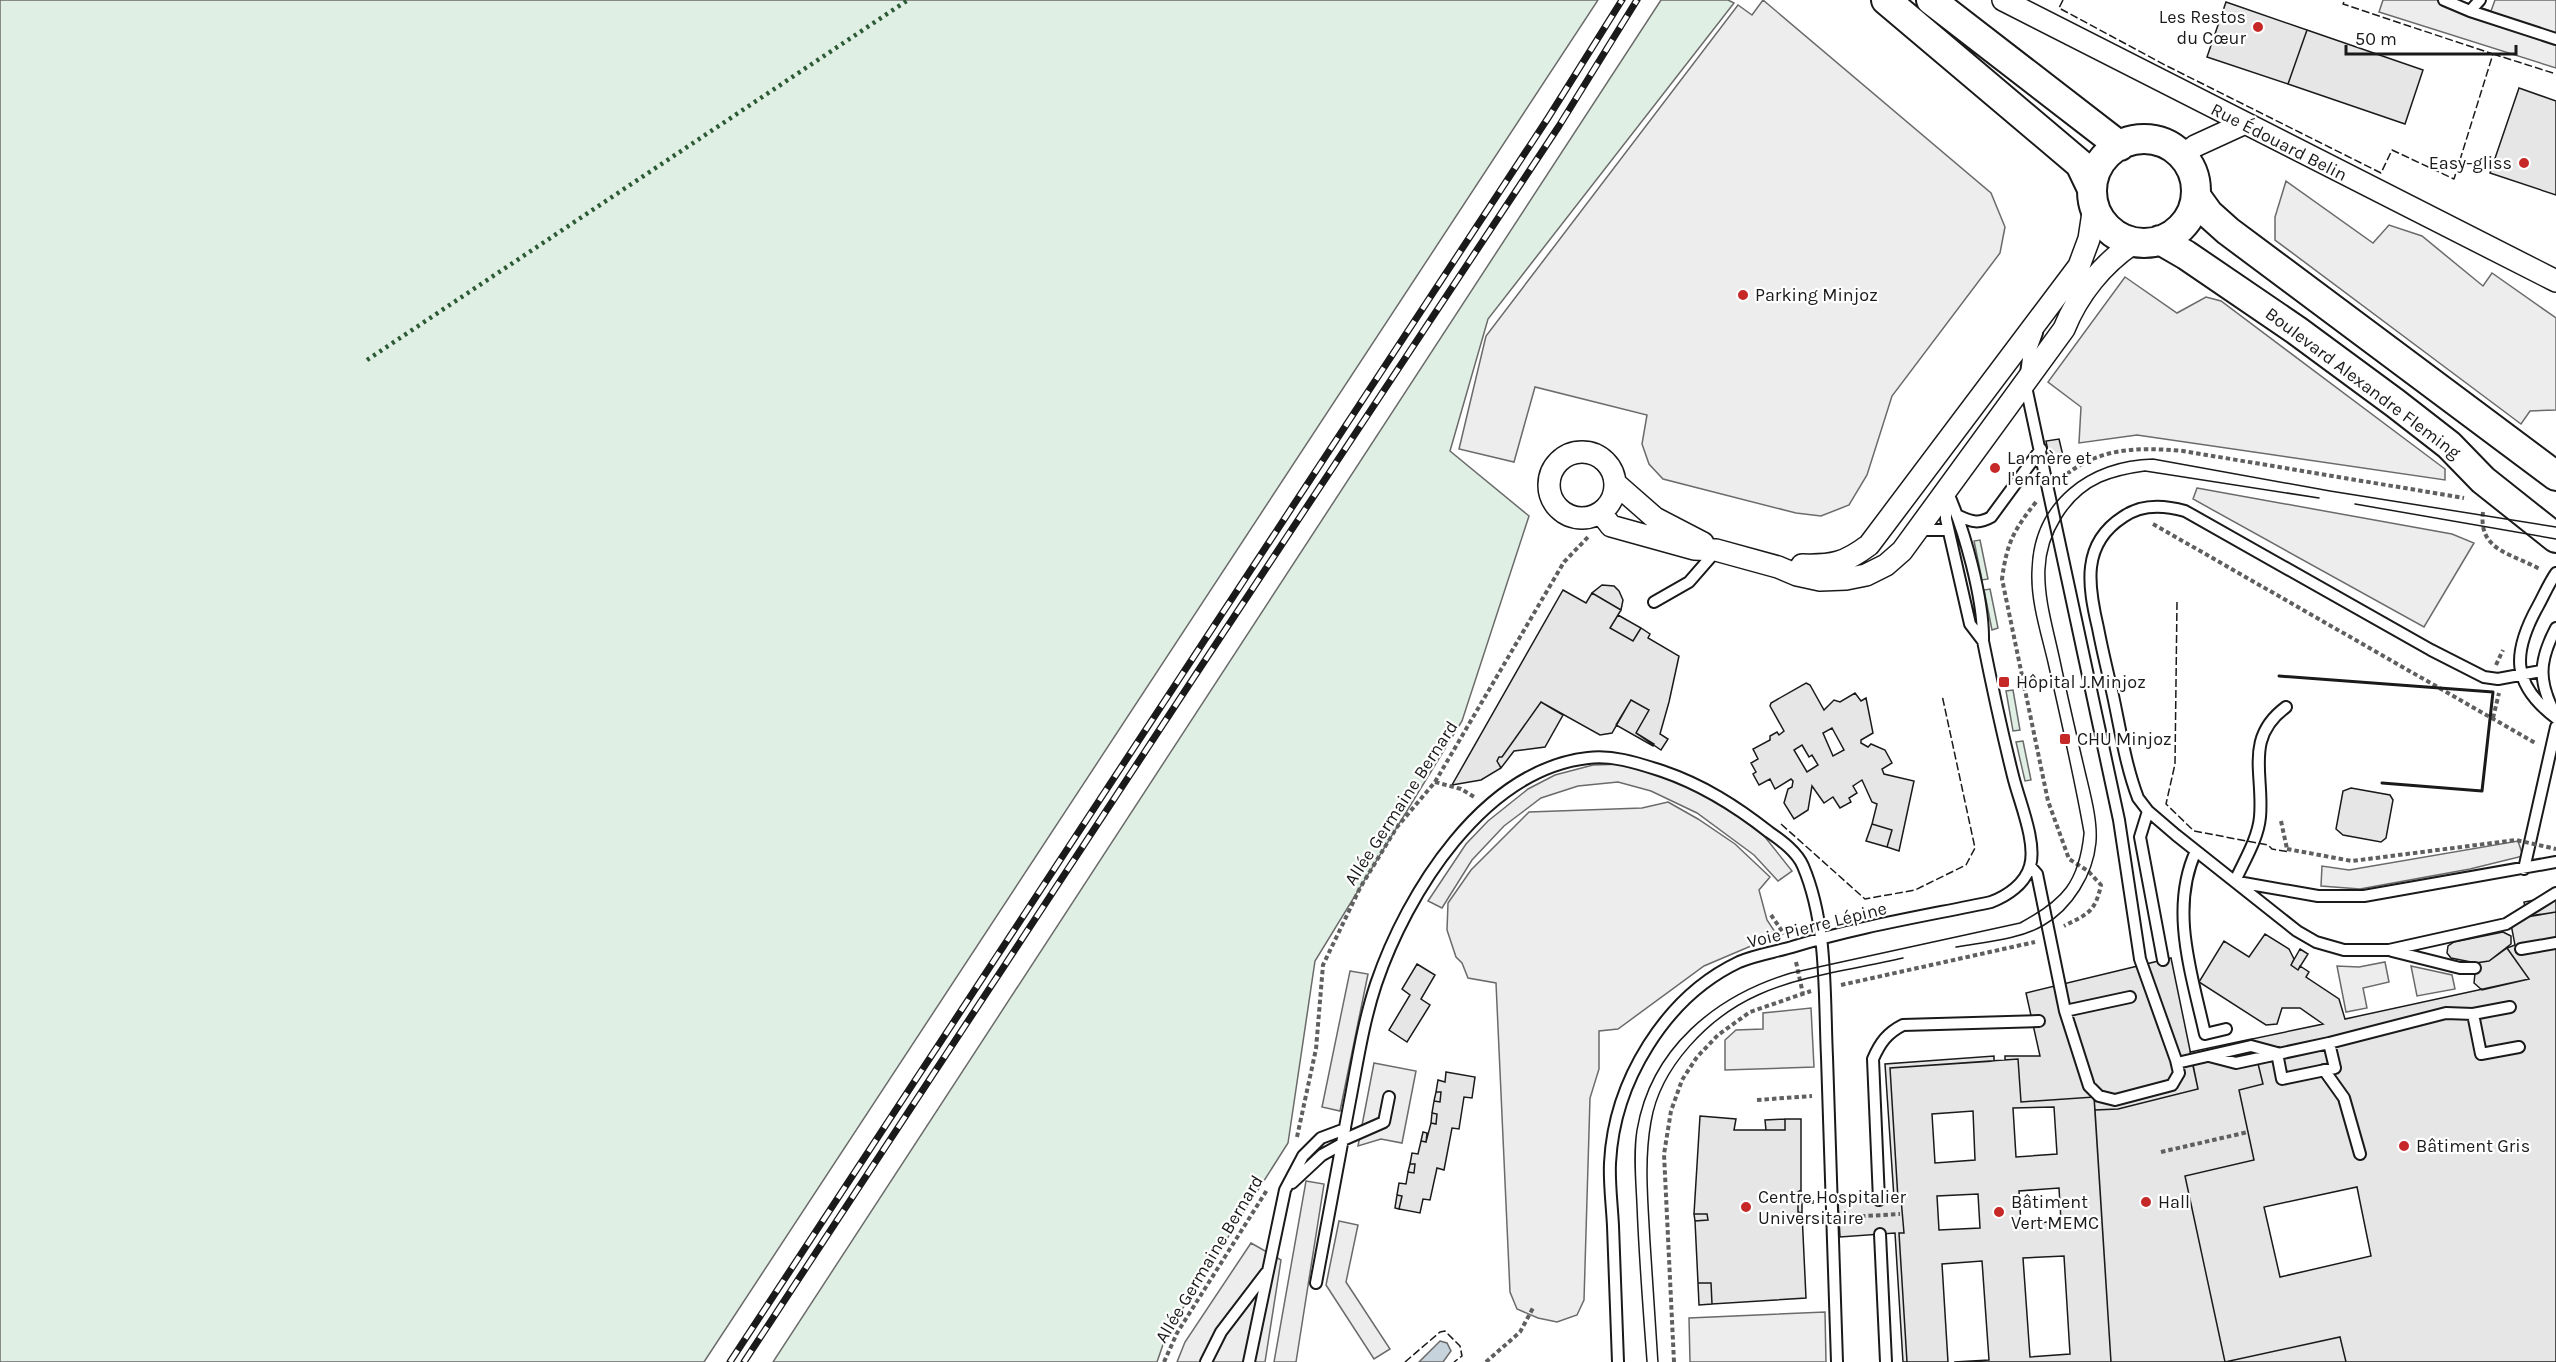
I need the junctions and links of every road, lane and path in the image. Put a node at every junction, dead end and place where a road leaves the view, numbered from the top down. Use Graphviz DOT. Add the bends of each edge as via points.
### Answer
graph roads {
  1 [pos="1886,0"];
  2 [pos="1931,0"];
  3 [pos="2003,0"];
  4 [pos="2444,0"];
  5 [pos="2480,0"];
  6 [pos="2470,11"];
  7 [pos="2556,39"];
  8 [pos="2243,124"];
  9 [pos="2120,146"];
  10 [pos="2182,156"];
  11 [pos="2196,196"];
  12 [pos="2093,198"];
  13 [pos="2147,241"];
  14 [pos="2556,281"];
  15 [pos="2043,316"];
  16 [pos="2025,382"];
  17 [pos="2041,449"];
  18 [pos="1939,453"];
  19 [pos="2556,476"];
  20 [pos="1615,483"];
  21 [pos="1946,489"];
  22 [pos="2048,490"];
  23 [pos="2474,500"];
  24 [pos="2484,508"];
  25 [pos="2133,512"];
  26 [pos="1601,513"];
  27 [pos="1959,516"];
  28 [pos="1916,530"];
  29 [pos="1948,530"];
  30 [pos="1589,536"];
  31 [pos="2556,538"];
  32 [pos="1716,550"];
  33 [pos="1778,567"];
  34 [pos="2541,569"];
  35 [pos="2556,573"];
  36 [pos="1654,602"];
  37 [pos="2074,609"];
  38 [pos="2556,628"];
  39 [pos="2098,630"];
  40 [pos="1983,641"];
  41 [pos="2541,670"];
  42 [pos="2520,674"];
  43 [pos="2286,707"];
  44 [pos="2556,717"];
  45 [pos="2556,727"];
  46 [pos="2550,751"];
  47 [pos="1435,782"];
  48 [pos="1489,806"];
  49 [pos="2148,811"];
  50 [pos="2281,821"];
  51 [pos="2556,849"];
  52 [pos="2196,851"];
  53 [pos="2556,862"];
  54 [pos="2030,866"];
  55 [pos="2524,869"];
  56 [pos="2235,881"];
  57 [pos="2556,893"];
  58 [pos="2057,929"];
  59 [pos="1820,938"];
  60 [pos="2039,940"];
  61 [pos="2556,943"];
  62 [pos="2521,949"];
  63 [pos="2389,950"];
  64 [pos="2163,960"];
  65 [pos="2475,968"];
  66 [pos="1831,987"];
  67 [pos="1812,991"];
  68 [pos="2130,997"];
  69 [pos="2510,1007"];
  70 [pos="2065,1011"];
  71 [pos="2473,1014"];
  72 [pos="2039,1021"];
  73 [pos="2226,1029"];
  74 [pos="2329,1042"];
  75 [pos="2518,1047"];
  76 [pos="2277,1053"];
  77 [pos="2177,1063"];
  78 [pos="2324,1070"];
  79 [pos="1828,1095"];
  80 [pos="1389,1097"];
  81 [pos="1757,1100"];
  82 [pos="2248,1132"];
  83 [pos="1343,1138"];
  84 [pos="1293,1143"];
  85 [pos="2161,1152"];
  86 [pos="2360,1154"];
  87 [pos="1271,1182"];
  88 [pos="1879,1200"];
  89 [pos="1802,1202"];
  90 [pos="1820,1202"];
  91 [pos="1900,1214"];
  92 [pos="1831,1218"];
  93 [pos="1880,1234"];
  94 [pos="1270,1268"];
  95 [pos="1316,1283"];
  96 [pos="1533,1308"];
  97 [pos="1164,1362"];
  98 [pos="1206,1362"];
  99 [pos="1250,1362"];
  100 [pos="1486,1362"];
  101 [pos="1618,1362"];
  102 [pos="1674,1362"];
  103 [pos="1837,1362"];
  104 [pos="1886,1362"];
  1 -- 12 [label="street" via="2080,164"];
  2 -- 9 [label="street"];
  3 -- 8 [label="street, Rue Édouard Belin"];
  4 -- 6 [label="lane"];
  5 -- 6 [label="lane"];
  6 -- 7 [label="lane"];
  8 -- 10 [label="street"];
  8 -- 14 [label="street, Rue Édouard Belin"];
  9 -- 10 [label="street" via="2152,140 2168,145"];
  9 -- 12 [label="street" via="2106,156 2096,171"];
  10 -- 11 [label="street" via="2193,175"];
  11 -- 13 [label="street" via="2192,211 2174,234"];
  11 -- 19 [label="street" via="2228,231"];
  12 -- 13 [label="street" via="2100,219 2109,230 2121,238"];
  12 -- 15 [label="street" via="2089,238 2079,266"];
  13 -- 16 [label="street" via="2113,256 2073,306 2064,328"];
  13 -- 31 [label="street, Boulevard Alexandre Fleming" via="2186,255 2296,330 2449,445 2483,480"];
  15 -- 16 [label="lane" via="2028,358"];
  15 -- 18 [label="street"];
  16 -- 17 [label="lane"];
  16 -- 21 [label="street"];
  17 -- 22 [label="lane"];
  17 -- 27 [label="lane" via="1991,517 1971,522"];
  18 -- 21 [label="street"];
  18 -- 33 [label="street" via="1869,545 1851,559 1828,566"];
  20 -- 26 [label="street" via="1614,495"];
  20 -- 26 [label="street" via="1609,465 1591,453 1568,455 1553,471 1550,492 1561,510 1581,518"];
  20 -- 32 [label="street" via="1656,518"];
  21 -- 27 [label="lane"];
  21 -- 28 [label="street"];
  21 -- 29 [label="lane"];
  22 -- 23 [label="path" via="2080,464 2102,454 2145,447"];
  22 -- 37 [label="lane"];
  22 -- 58 [label="path" via="2014,531 2002,579 2048,801 2069,859 2101,885 2090,913"];
  24 -- 34 [label="path" via="2482,529 2490,543"];
  25 -- 39 [label="lane" via="2113,523 2101,536 2091,562 2090,599"];
  25 -- 42 [label="lane" via="2168,506 2184,511 2469,671 2498,679"];
  25 -- 46 [label="path"];
  26 -- 32 [label="street" via="1611,526 1694,549"];
  27 -- 40 [label="lane" via="1983,621"];
  28 -- 29 [label="lane"];
  28 -- 33 [label="street" via="1902,551 1866,575 1820,580"];
  29 -- 40 [label="lane" via="1970,624"];
  30 -- 47 [label="path, Allée Germaine Bernard" via="1564,562"];
  32 -- 33 [label="street"];
  32 -- 36 [label="lane" via="1689,582"];
  35 -- 42 [label="lane" via="2526,627"];
  37 -- 39 [label="lane" via="2084,623"];
  37 -- 77 [label="lane" via="2119,820 2140,959"];
  38 -- 41 [label="lane"];
  39 -- 49 [label="lane" via="2133,784"];
  40 -- 54 [label="lane" via="2032,851"];
  41 -- 42 [label="lane"];
  41 -- 44 [label="lane" via="2545,695"];
  42 -- 44 [label="lane" via="2528,692"];
  43 -- 56 [label="lane" via="2273,716 2260,745 2260,818"];
  45 -- 46 [label="lane"];
  46 -- 55 [label="lane"];
  47 -- 48 [label="path" via="1461,789"];
  47 -- 84 [label="path, Allée Germaine Bernard" via="1397,827 1360,888 1323,965 1316,1049 1299,1134"];
  48 -- 59 [label="lane" via="1514,784 1550,765 1589,758 1624,759 1673,775 1736,807 1801,861 1812,891"];
  48 -- 83 [label="lane" via="1463,830 1397,930 1375,986"];
  49 -- 52 [label="lane"];
  49 -- 64 [label="lane" via="2140,837"];
  50 -- 51 [label="path, bridge" via="2287,849 2352,861 2516,840"];
  52 -- 56 [label="lane"];
  52 -- 73 [label="lane" via="2183,907 2185,943 2205,1034"];
  53 -- 55 [label="lane"];
  54 -- 59 [label="lane, Voie Pierre Lépine" via="2006,897"];
  54 -- 70 [label="lane" via="2037,874"];
  55 -- 56 [label="lane" via="2364,896 2318,896"];
  56 -- 63 [label="lane" via="2316,942 2344,950"];
  57 -- 63 [label="lane" via="2506,924"];
  59 -- 79 [label="lane"];
  59 -- 101 [label="lane, Voie Pierre Lépine" via="1740,962 1708,981 1665,1024 1635,1069 1614,1126 1610,1163"];
  60 -- 66 [label="path"];
  61 -- 62 [label="lane"];
  63 -- 65 [label="lane" via="2460,968"];
  67 -- 102 [label="path" via="1750,1012 1718,1035 1682,1080 1671,1112 1664,1154"];
  68 -- 70 [label="lane"];
  69 -- 71 [label="lane"];
  70 -- 77 [label="lane" via="2089,1086 2099,1096 2115,1100 2172,1085 2179,1073"];
  71 -- 74 [label="lane" via="2446,1013"];
  71 -- 75 [label="lane" via="2481,1054"];
  72 -- 88 [label="lane" via="1903,1025 1880,1042 1874,1059"];
  74 -- 76 [label="lane"];
  74 -- 78 [label="lane" via="2335,1068"];
  76 -- 77 [label="lane" via="2236,1063 2209,1056"];
  76 -- 78 [label="lane" via="2282,1079"];
  78 -- 86 [label="lane" via="2344,1098"];
  79 -- 81 [label="path"];
  79 -- 92 [label="lane"];
  80 -- 83 [label="lane" via="1384,1122"];
  82 -- 85 [label="path"];
  83 -- 94 [label="lane" via="1322,1138 1303,1156 1285,1190"];
  83 -- 95 [label="lane"];
  87 -- 97 [label="path, Allée Germaine Bernard" via="1177,1333"];
  89 -- 90 [label="path"];
  91 -- 92 [label="path, bridge"];
  92 -- 103 [label="lane"];
  93 -- 104 [label="lane"];
  94 -- 98 [label="lane" via="1221,1332"];
  94 -- 99 [label="lane"];
  96 -- 100 [label="path" via="1520,1332"];
}
